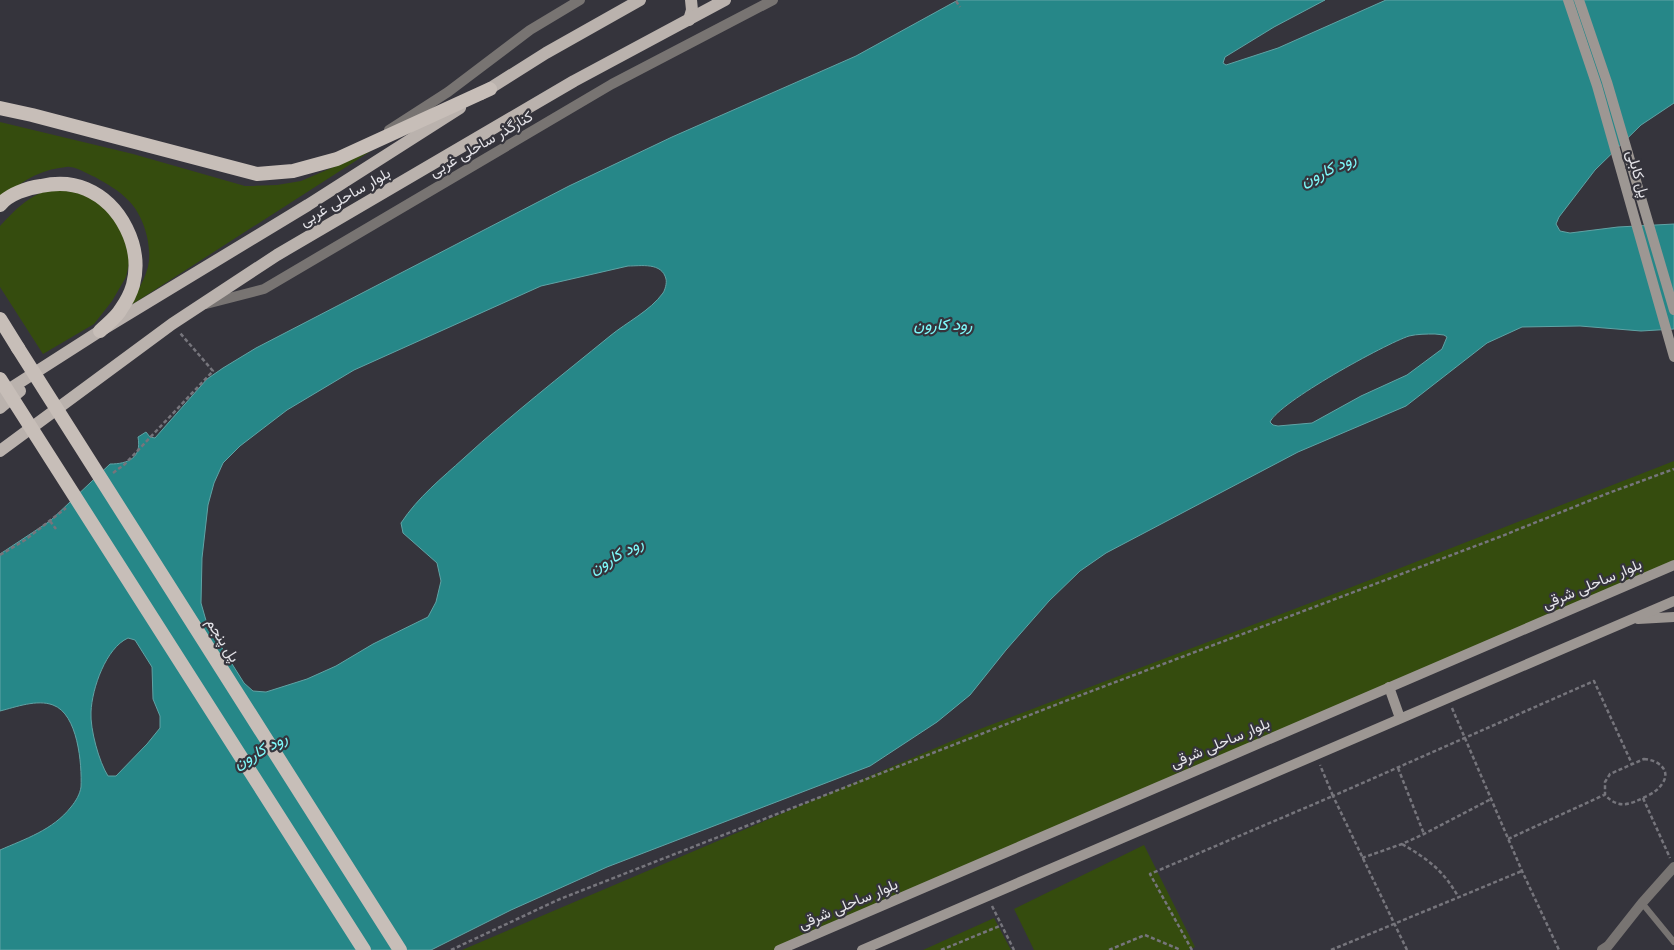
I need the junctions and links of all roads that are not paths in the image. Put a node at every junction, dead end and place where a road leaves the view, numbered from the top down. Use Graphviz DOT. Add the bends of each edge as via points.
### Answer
graph roads {
  1 [pos="580,0"];
  2 [pos="640,0"];
  3 [pos="691,0"];
  4 [pos="725,0"];
  5 [pos="774,0"];
  6 [pos="1568,0"];
  7 [pos="1579,0"];
  8 [pos="689,20"];
  9 [pos="490,89"];
  10 [pos="0,108"];
  11 [pos="361,147"];
  12 [pos="0,206"];
  13 [pos="200,306"];
  14 [pos="1674,310"];
  15 [pos="0,319"];
  16 [pos="100,331"];
  17 [pos="61,356"];
  18 [pos="1674,357"];
  19 [pos="0,379"];
  20 [pos="0,395"];
  21 [pos="0,408"];
  22 [pos="0,451"];
  23 [pos="1674,566"];
  24 [pos="1674,601"];
  25 [pos="1674,617"];
  26 [pos="1629,620"];
  27 [pos="1389,687"];
  28 [pos="1400,718"];
  29 [pos="1672,862"];
  30 [pos="1642,903"];
  31 [pos="1674,942"];
  32 [pos="364,950"];
  33 [pos="400,950"];
  34 [pos="779,950"];
  35 [pos="863,950"];
  36 [pos="1602,950"];
  1 -- 11 [label="street" via="530,30 448,92"];
  2 -- 9 [label="main road, بلوار ساحلی غربی"];
  3 -- 8 [label="main road"];
  4 -- 8 [label="main road, بلوار ساحلی غربی"];
  5 -- 13 [label="street, کنارگذر ساحلی غربی" via="612,84 264,289"];
  6 -- 18 [label="main road, پل کابلی" via="1597,86"];
  7 -- 14 [label="main road, پل کابلی" via="1607,82"];
  8 -- 13 [label="main road, بلوار ساحلی غربی" via="574,81 277,255"];
  9 -- 11 [label="highway"];
  9 -- 16 [label="main road, بلوار ساحلی غربی" via="308,205"];
  10 -- 11 [label="highway" via="257,174 293,172 337,159"];
  12 -- 16 [label="highway" via="28,188 57,183 86,189 110,205 127,228 135,256 133,285 121,311"];
  13 -- 22 [label="main road, بلوار ساحلی غربی"];
  15 -- 33 [label="highway, پل پنجم, bridge"];
  16 -- 17 [label="main road, بلوار ساحلی غربی"];
  17 -- 20 [label="main road, بلوار ساحلی غربی"];
  17 -- 21 [label="main road, بلوار ساحلی غربی"];
  19 -- 32 [label="highway, bridge"];
  23 -- 27 [label="main road, بلوار ساحلی شرقی"];
  24 -- 26 [label="main road"];
  25 -- 26 [label="main road"];
  26 -- 28 [label="main road"];
  27 -- 28 [label="main road"];
  27 -- 34 [label="main road, بلوار ساحلی شرقی"];
  28 -- 35 [label="main road"];
  29 -- 30 [label="street"];
  30 -- 31 [label="lane"];
  30 -- 36 [label="street"];
}
